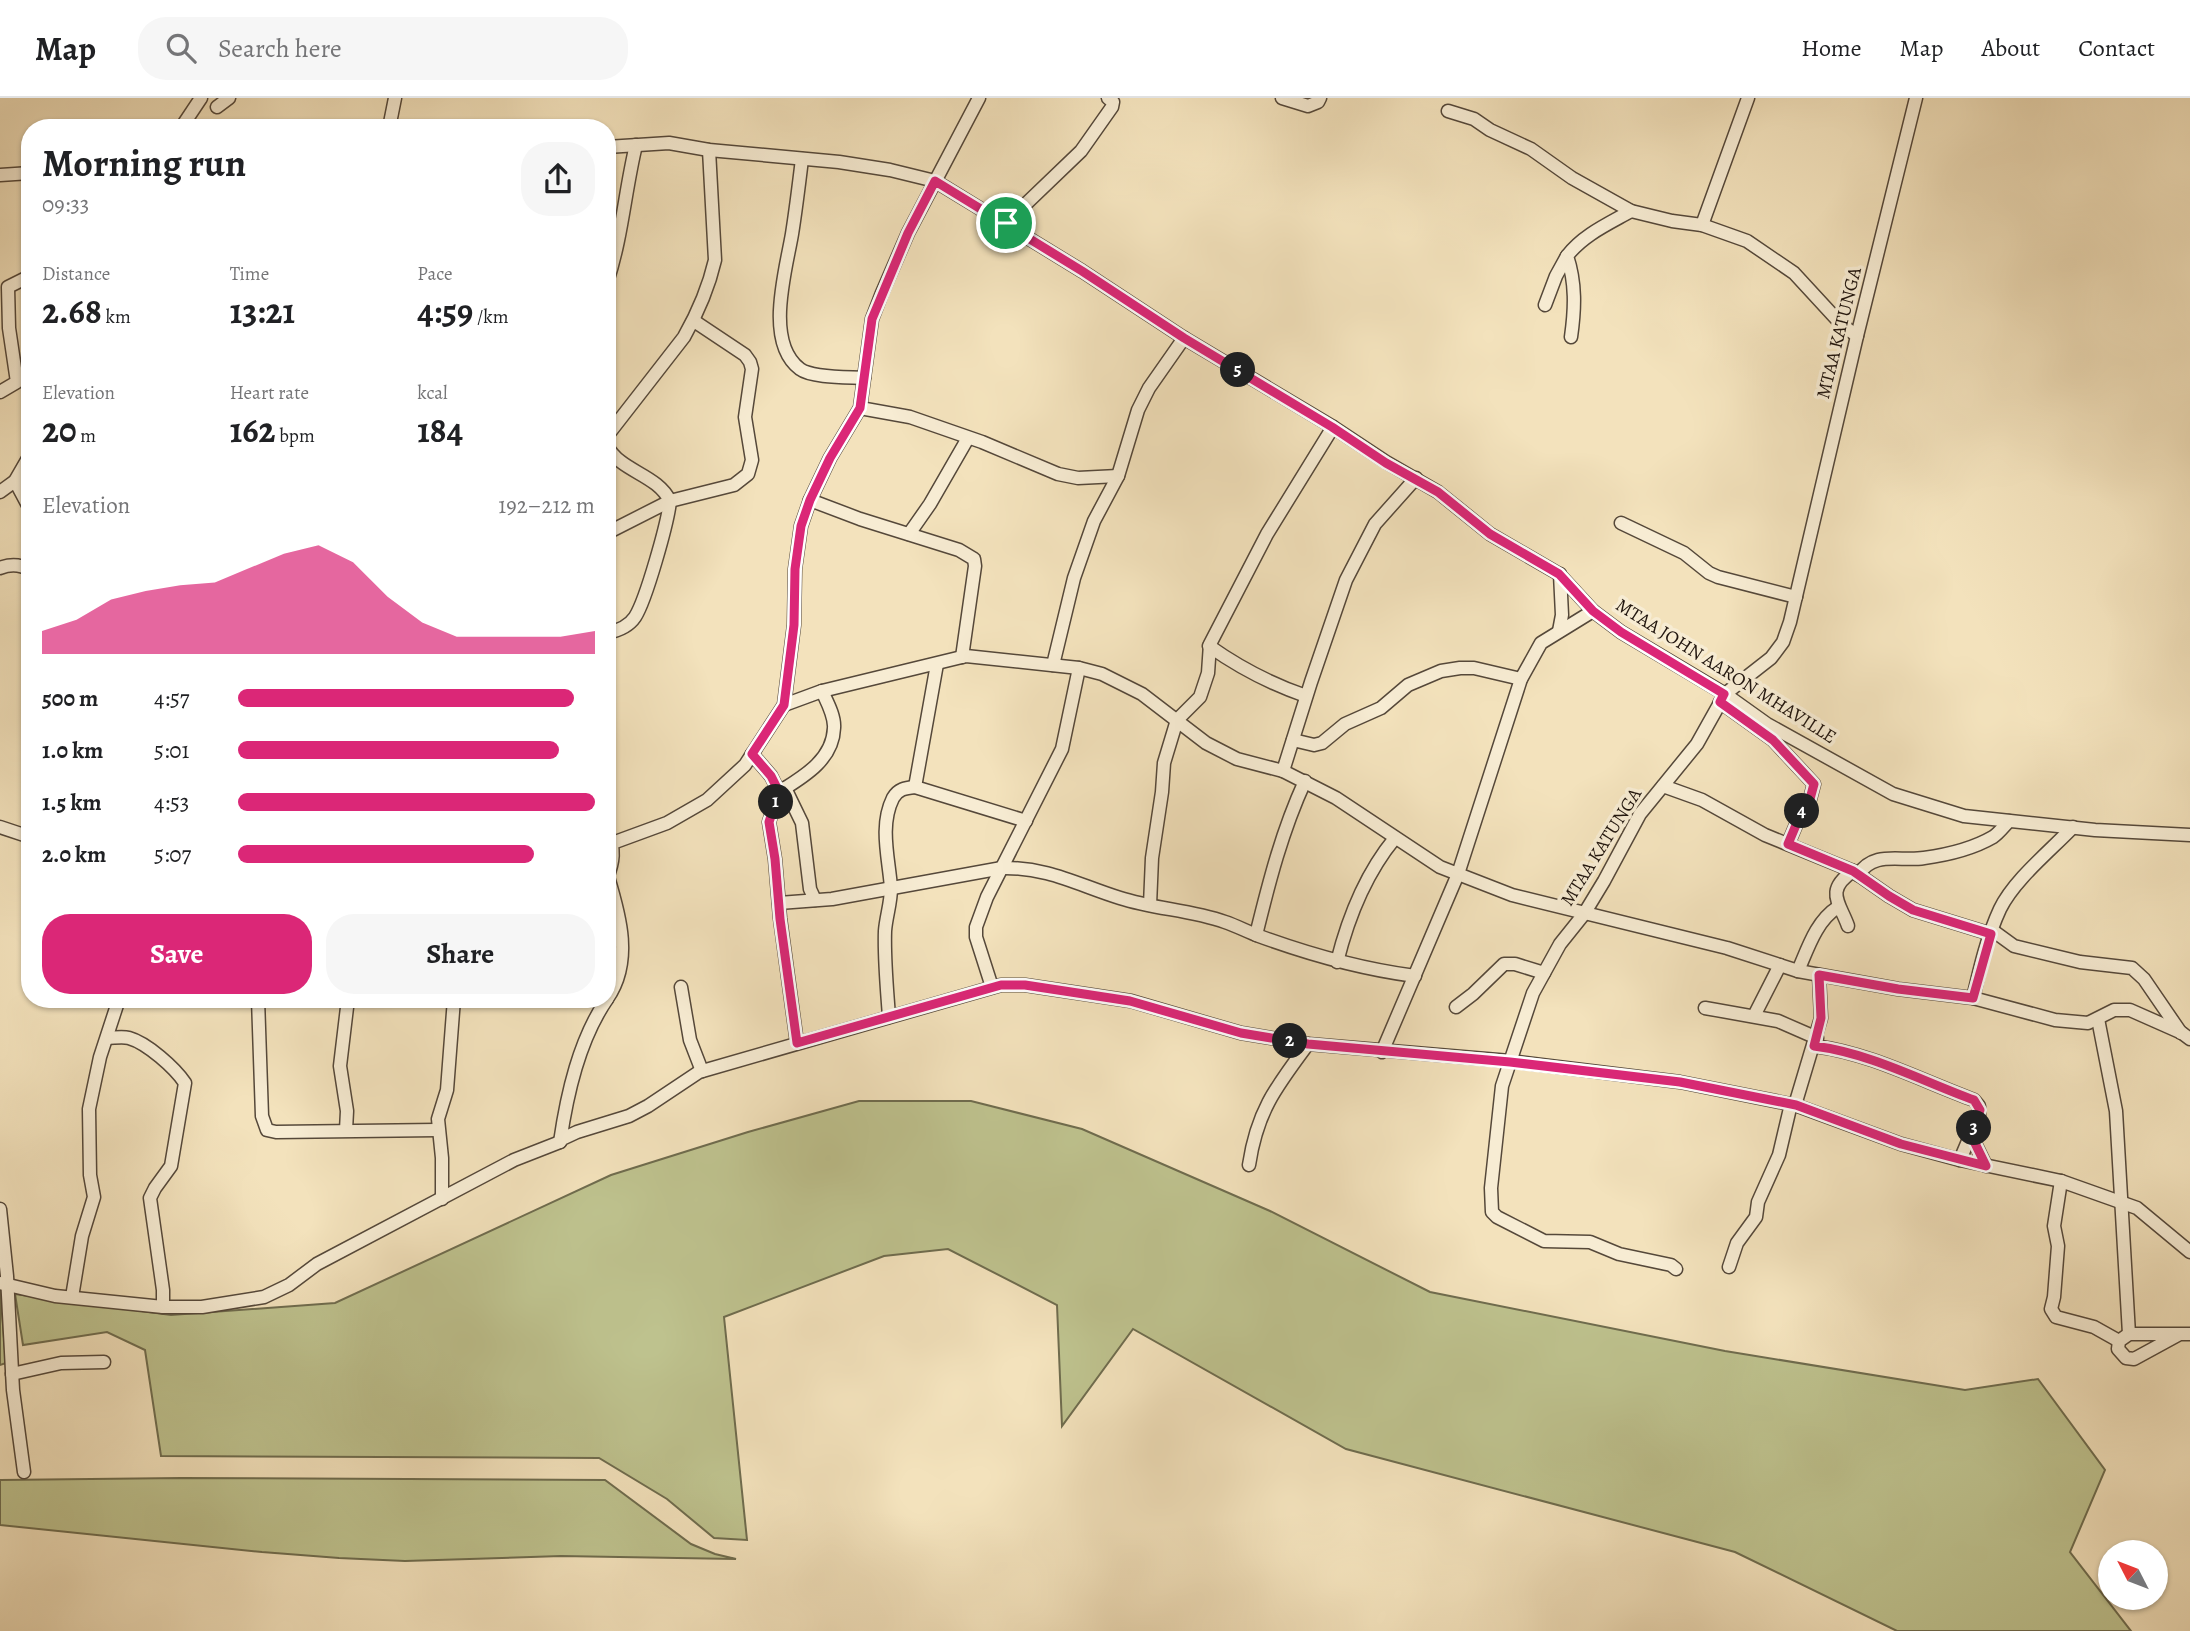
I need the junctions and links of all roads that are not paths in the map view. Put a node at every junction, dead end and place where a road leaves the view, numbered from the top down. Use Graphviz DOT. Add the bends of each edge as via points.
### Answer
graph roads {
  1 [pos="201,98"];
  2 [pos="229,98"];
  3 [pos="395,98"];
  4 [pos="979,98"];
  5 [pos="1108,98"];
  6 [pos="1282,98"];
  7 [pos="1320,98"];
  8 [pos="1748,98"];
  9 [pos="1916,98"];
  10 [pos="217,107"];
  11 [pos="1448,111"];
  12 [pos="187,119"];
  13 [pos="391,119"];
  14 [pos="636,145"];
  15 [pos="616,146"];
  16 [pos="709,150"];
  17 [pos="802,159"];
  18 [pos="21,174"];
  19 [pos="0,175"];
  20 [pos="935,181"];
  21 [pos="1631,211"];
  22 [pos="1006,223"];
  23 [pos="1702,225"];
  24 [pos="1567,256"];
  25 [pos="616,257"];
  26 [pos="21,280"];
  27 [pos="1545,305"];
  28 [pos="694,321"];
  29 [pos="1572,337"];
  30 [pos="1857,337"];
  31 [pos="1184,338"];
  32 [pos="864,378"];
  33 [pos="0,392"];
  34 [pos="860,408"];
  35 [pos="616,424"];
  36 [pos="1332,427"];
  37 [pos="968,438"];
  38 [pos="616,456"];
  39 [pos="21,471"];
  40 [pos="1118,476"];
  41 [pos="1416,478"];
  42 [pos="15,481"];
  43 [pos="0,492"];
  44 [pos="21,492"];
  45 [pos="810,500"];
  46 [pos="670,501"];
  47 [pos="1621,523"];
  48 [pos="616,528"];
  49 [pos="909,534"];
  50 [pos="21,566"];
  51 [pos="0,568"];
  52 [pos="1559,574"];
  53 [pos="1796,597"];
  54 [pos="1593,611"];
  55 [pos="616,631"];
  56 [pos="1559,631"];
  57 [pos="1209,646"];
  58 [pos="962,657"];
  59 [pos="937,664"];
  60 [pos="1053,664"];
  61 [pos="1079,668"];
  62 [pos="1521,679"];
  63 [pos="822,691"];
  64 [pos="1306,696"];
  65 [pos="1722,698"];
  66 [pos="784,705"];
  67 [pos="1177,720"];
  68 [pos="1293,740"];
  69 [pos="752,754"];
  70 [pos="1283,771"];
  71 [pos="1305,781"];
  72 [pos="1663,786"];
  73 [pos="915,787"];
  74 [pos="782,790"];
  75 [pos="1026,821"];
  76 [pos="2009,821"];
  77 [pos="0,827"];
  78 [pos="2073,827"];
  79 [pos="21,834"];
  80 [pos="2190,835"];
  81 [pos="616,838"];
  82 [pos="1395,838"];
  83 [pos="1788,844"];
  84 [pos="1002,868"];
  85 [pos="1856,873"];
  86 [pos="1458,874"];
  87 [pos="891,887"];
  88 [pos="815,900"];
  89 [pos="779,903"];
  90 [pos="1150,905"];
  91 [pos="1838,906"];
  92 [pos="616,908"];
  93 [pos="1584,914"];
  94 [pos="1848,926"];
  95 [pos="1992,932"];
  96 [pos="1256,935"];
  97 [pos="1337,962"];
  98 [pos="1780,965"];
  99 [pos="1797,971"];
  100 [pos="1544,973"];
  101 [pos="1819,975"];
  102 [pos="1415,976"];
  103 [pos="616,979"];
  104 [pos="681,987"];
  105 [pos="992,987"];
  106 [pos="1973,998"];
  107 [pos="1456,1007"];
  108 [pos="116,1008"];
  109 [pos="258,1008"];
  110 [pos="347,1008"];
  111 [pos="453,1008"];
  112 [pos="602,1008"];
  113 [pos="1705,1008"];
  114 [pos="1754,1016"];
  115 [pos="889,1017"];
  116 [pos="2098,1018"];
  117 [pos="2185,1036"];
  118 [pos="107,1038"];
  119 [pos="1816,1042"];
  120 [pos="797,1043"];
  121 [pos="1308,1044"];
  122 [pos="1382,1052"];
  123 [pos="1510,1062"];
  124 [pos="702,1071"];
  125 [pos="1793,1105"];
  126 [pos="346,1130"];
  127 [pos="438,1130"];
  128 [pos="1971,1135"];
  129 [pos="560,1142"];
  130 [pos="1960,1160"];
  131 [pos="1249,1166"];
  132 [pos="1986,1166"];
  133 [pos="2062,1181"];
  134 [pos="442,1199"];
  135 [pos="2122,1203"];
  136 [pos="0,1209"];
  137 [pos="2190,1252"];
  138 [pos="1729,1267"];
  139 [pos="1676,1269"];
  140 [pos="3,1283"];
  141 [pos="72,1297"];
  142 [pos="163,1307"];
  143 [pos="2184,1334"];
  144 [pos="2124,1338"];
  145 [pos="104,1362"];
  146 [pos="12,1374"];
  147 [pos="24,1472"];
  1 -- 12 [label="street"];
  2 -- 10 [label="street"];
  3 -- 13 [label="street"];
  4 -- 20 [label="street"];
  5 -- 22 [label="street" via="1112,107 1081,150"];
  6 -- 7 [label="street" via="1308,106"];
  8 -- 23 [label="street"];
  9 -- 30 [label="street, MTAA KATUNGA"];
  11 -- 21 [label="street" via="1474,119 1531,149"];
  14 -- 15 [label="street, MTAA JOHN AARON MHAVILLE"];
  14 -- 16 [label="street, MTAA JOHN AARON MHAVILLE" via="669,143"];
  14 -- 25 [label="street"];
  16 -- 17 [label="street, MTAA JOHN AARON MHAVILLE"];
  16 -- 28 [label="street" via="715,260"];
  17 -- 20 [label="street, MTAA JOHN AARON MHAVILLE" via="890,170"];
  17 -- 32 [label="street" via="780,299 781,332 789,357 799,369"];
  18 -- 19 [label="street"];
  20 -- 22 [label="street, MTAA JOHN AARON MHAVILLE"];
  20 -- 32 [label="street" via="872,319"];
  21 -- 23 [label="street"];
  21 -- 24 [label="street" via="1595,231"];
  22 -- 31 [label="street, MTAA JOHN AARON MHAVILLE"];
  23 -- 30 [label="street" via="1780,261"];
  24 -- 27 [label="street"];
  24 -- 29 [label="street" via="1574,277"];
  26 -- 33 [label="street" via="8,287 18,382"];
  28 -- 35 [label="street"];
  28 -- 46 [label="street" via="750,362 745,417 752,460 748,474 734,485"];
  30 -- 53 [label="street, MTAA KATUNGA"];
  31 -- 36 [label="street, MTAA JOHN AARON MHAVILLE"];
  31 -- 40 [label="street" via="1138,410"];
  32 -- 34 [label="street"];
  34 -- 37 [label="street" via="910,417"];
  34 -- 45 [label="street"];
  36 -- 41 [label="street, MTAA JOHN AARON MHAVILLE"];
  36 -- 57 [label="street" via="1267,534"];
  37 -- 40 [label="street" via="1058,474"];
  37 -- 49 [label="street"];
  38 -- 46 [label="street" via="666,492"];
  39 -- 42 [label="street"];
  40 -- 60 [label="street" via="1080,556"];
  41 -- 52 [label="street, MTAA JOHN AARON MHAVILLE" via="1490,534"];
  41 -- 64 [label="street" via="1375,523 1346,580"];
  42 -- 43 [label="street"];
  42 -- 44 [label="street"];
  45 -- 49 [label="street"];
  45 -- 66 [label="street" via="797,549"];
  46 -- 48 [label="street"];
  46 -- 55 [label="street" via="636,616"];
  47 -- 53 [label="street" via="1684,553 1718,577"];
  49 -- 58 [label="street" via="974,559"];
  50 -- 51 [label="street"];
  52 -- 54 [label="street, MTAA JOHN AARON MHAVILLE"];
  52 -- 56 [label="street"];
  53 -- 65 [label="street, MTAA KATUNGA" via="1783,642 1771,658"];
  54 -- 56 [label="street"];
  54 -- 65 [label="street, MTAA JOHN AARON MHAVILLE"];
  56 -- 62 [label="street" via="1541,643"];
  57 -- 64 [label="street" via="1248,671"];
  57 -- 67 [label="street" via="1208,673 1200,697"];
  58 -- 59 [label="street"];
  58 -- 60 [label="street"];
  59 -- 63 [label="street"];
  59 -- 73 [label="street"];
  60 -- 61 [label="street"];
  61 -- 67 [label="street" via="1102,674 1142,695"];
  61 -- 75 [label="street" via="1062,749"];
  62 -- 68 [label="street" via="1474,668 1441,671 1408,685 1381,708 1345,724 1322,743"];
  62 -- 86 [label="street"];
  63 -- 66 [label="street"];
  63 -- 74 [label="street" via="834,726 831,744 808,774"];
  64 -- 68 [label="street"];
  65 -- 72 [label="street, MTAA KATUNGA" via="1697,744"];
  65 -- 76 [label="street, MTAA JOHN AARON MHAVILLE" via="1893,794 1964,816"];
  65 -- 83 [label="street" via="1773,740 1814,784"];
  66 -- 69 [label="street"];
  67 -- 70 [label="street" via="1237,759"];
  67 -- 90 [label="street" via="1164,764"];
  68 -- 70 [label="street"];
  69 -- 74 [label="street"];
  69 -- 81 [label="street" via="707,800 667,823"];
  70 -- 71 [label="street"];
  71 -- 82 [label="street"];
  71 -- 96 [label="street" via="1276,854"];
  72 -- 83 [label="street" via="1702,800"];
  72 -- 93 [label="street, MTAA KATUNGA" via="1640,814"];
  73 -- 75 [label="street"];
  73 -- 87 [label="street" via="897,792 891,801 886,854"];
  74 -- 88 [label="street" via="802,823"];
  74 -- 89 [label="street" via="769,822"];
  75 -- 84 [label="street"];
  76 -- 78 [label="street, MTAA JOHN AARON MHAVILLE"];
  76 -- 85 [label="street" via="1994,836 1958,851 1923,858 1882,858"];
  77 -- 79 [label="street"];
  78 -- 80 [label="street, MTAA JOHN AARON MHAVILLE"];
  78 -- 95 [label="street" via="2017,886 2001,907"];
  82 -- 86 [label="street"];
  82 -- 97 [label="street" via="1362,890"];
  83 -- 85 [label="street"];
  84 -- 87 [label="street"];
  84 -- 90 [label="street" via="1045,872"];
  84 -- 105 [label="street" via="976,927"];
  85 -- 91 [label="street" via="1843,879 1835,895"];
  85 -- 95 [label="street" via="1913,910"];
  86 -- 93 [label="street"];
  86 -- 102 [label="street"];
  87 -- 88 [label="street"];
  87 -- 115 [label="street" via="885,930"];
  88 -- 89 [label="street"];
  89 -- 120 [label="street"];
  90 -- 96 [label="street" via="1193,912"];
  91 -- 94 [label="street"];
  91 -- 99 [label="street" via="1820,925"];
  92 -- 103 [label="street" via="622,932"];
  93 -- 98 [label="street"];
  93 -- 100 [label="street, MTAA KATUNGA"];
  95 -- 106 [label="street"];
  95 -- 117 [label="street" via="2014,946 2080,962 2132,968"];
  96 -- 97 [label="street"];
  97 -- 102 [label="street"];
  98 -- 99 [label="street"];
  98 -- 114 [label="street"];
  99 -- 101 [label="street"];
  100 -- 107 [label="street" via="1504,964"];
  100 -- 123 [label="street, MTAA KATUNGA"];
  101 -- 106 [label="street"];
  101 -- 119 [label="street" via="1821,1018"];
  102 -- 122 [label="street"];
  104 -- 124 [label="street" via="690,1040"];
  105 -- 115 [label="street"];
  105 -- 121 [label="street" via="1025,985 1130,1001 1241,1033"];
  106 -- 116 [label="street" via="2055,1020 2080,1023"];
  108 -- 118 [label="street"];
  109 -- 126 [label="street" via="265,1128 276,1132"];
  110 -- 126 [label="street" via="340,1066 348,1111"];
  111 -- 127 [label="street"];
  112 -- 129 [label="street" via="569,1091"];
  113 -- 114 [label="street"];
  114 -- 119 [label="street" via="1778,1021"];
  115 -- 120 [label="street"];
  116 -- 117 [label="street" via="2114,1010 2130,1010"];
  116 -- 135 [label="street" via="2116,1111"];
  118 -- 141 [label="street" via="89,1109 94,1198"];
  118 -- 142 [label="street" via="138,1042 185,1083 171,1166 150,1198"];
  119 -- 125 [label="street"];
  119 -- 128 [label="street" via="1974,1100 1980,1110"];
  120 -- 124 [label="street"];
  121 -- 122 [label="street"];
  121 -- 131 [label="street" via="1263,1110"];
  122 -- 123 [label="street"];
  123 -- 125 [label="street" via="1680,1082"];
  123 -- 139 [label="street, MTAA KATUNGA" via="1493,1152 1492,1212 1544,1241 1590,1242"];
  124 -- 129 [label="street" via="629,1116"];
  125 -- 130 [label="street"];
  125 -- 138 [label="street" via="1756,1217 1737,1243"];
  126 -- 127 [label="street"];
  127 -- 134 [label="street"];
  128 -- 130 [label="street"];
  128 -- 132 [label="street"];
  129 -- 134 [label="street" via="514,1160"];
  130 -- 132 [label="street"];
  132 -- 133 [label="street"];
  133 -- 135 [label="street"];
  133 -- 144 [label="street" via="2054,1226 2058,1246 2050,1310 2056,1317"];
  134 -- 142 [label="street" via="317,1264 271,1294 202,1307"];
  135 -- 137 [label="street" via="2137,1208"];
  135 -- 144 [label="street"];
  136 -- 140 [label="street"];
  140 -- 141 [label="street"];
  140 -- 146 [label="street"];
  141 -- 142 [label="street"];
  143 -- 144 [label="street"];
  143 -- 144 [label="street" via="2130,1359 2120,1353"];
  145 -- 146 [label="street" via="61,1363"];
  146 -- 147 [label="street"];
}
